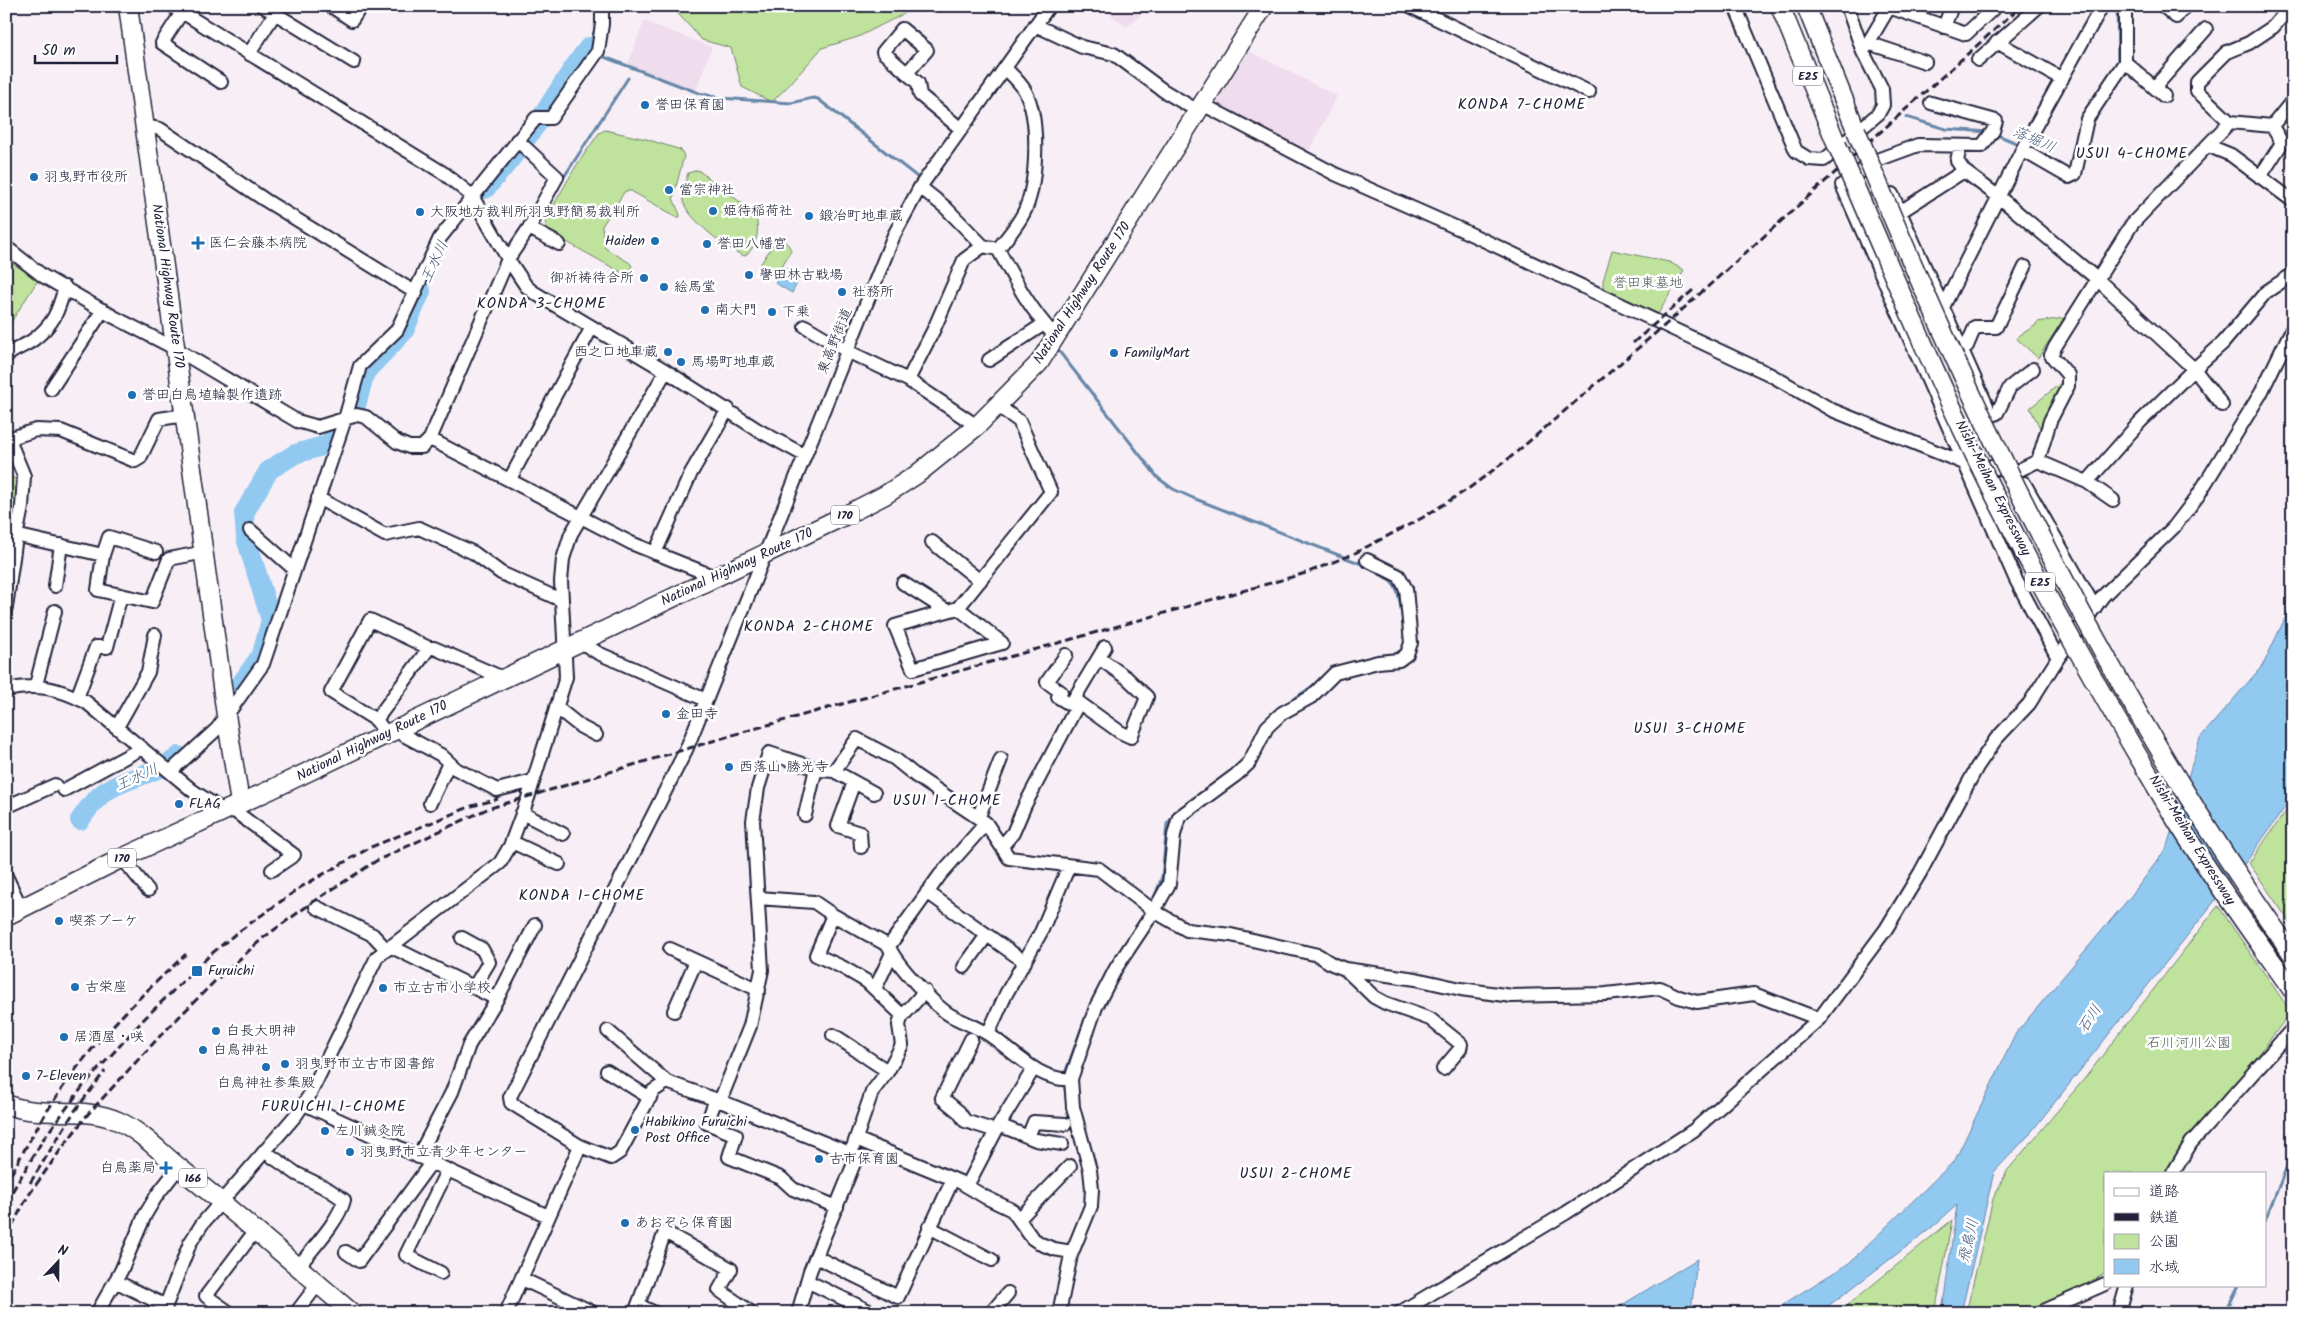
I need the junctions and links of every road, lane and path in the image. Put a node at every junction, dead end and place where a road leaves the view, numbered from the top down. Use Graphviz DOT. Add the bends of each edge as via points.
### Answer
graph roads {
  1 [pos="128,6"];
  2 [pos="263,6"];
  3 [pos="331,6"];
  4 [pos="361,6"];
  5 [pos="602,6"];
  6 [pos="1049,6"];
  7 [pos="1264,6"];
  8 [pos="1410,6"];
  9 [pos="1735,6"];
  10 [pos="1780,6"];
  11 [pos="1806,6"];
  12 [pos="1847,6"];
  13 [pos="1952,6"];
  14 [pos="1996,6"];
  15 [pos="2038,6"];
  16 [pos="2102,6"];
  17 [pos="2125,6"];
  18 [pos="2164,6"];
  19 [pos="2185,6"];
  20 [pos="2291,6"];
  21 [pos="1889,7"];
  22 [pos="176,8"];
  23 [pos="275,13"];
  24 [pos="1035,25"];
  25 [pos="1944,27"];
  26 [pos="2206,29"];
  27 [pos="1997,42"];
  28 [pos="1866,47"];
  29 [pos="249,54"];
  30 [pos="1978,60"];
  31 [pos="354,62"];
  32 [pos="1925,62"];
  33 [pos="2125,62"];
  34 [pos="1005,68"];
  35 [pos="907,73"];
  36 [pos="2062,79"];
  37 [pos="221,82"];
  38 [pos="1588,92"];
  39 [pos="2293,100"];
  40 [pos="1931,103"];
  41 [pos="1200,107"];
  42 [pos="2230,122"];
  43 [pos="146,126"];
  44 [pos="2272,126"];
  45 [pos="961,129"];
  46 [pos="521,143"];
  47 [pos="2208,146"];
  48 [pos="1960,147"];
  49 [pos="2024,147"];
  50 [pos="1877,160"];
  51 [pos="1964,171"];
  52 [pos="2260,178"];
  53 [pos="922,184"];
  54 [pos="1999,197"];
  55 [pos="474,199"];
  56 [pos="2293,201"];
  57 [pos="1900,212"];
  58 [pos="529,228"];
  59 [pos="559,244"];
  60 [pos="983,246"];
  61 [pos="6,247"];
  62 [pos="998,250"];
  63 [pos="508,259"];
  64 [pos="2025,267"];
  65 [pos="2293,274"];
  66 [pos="2097,280"];
  67 [pos="65,288"];
  68 [pos="416,293"];
  69 [pos="1942,308"];
  70 [pos="103,310"];
  71 [pos="592,326"];
  72 [pos="805,326"];
  73 [pos="2293,327"];
  74 [pos="1050,330"];
  75 [pos="1960,348"];
  76 [pos="176,349"];
  77 [pos="847,351"];
  78 [pos="6,356"];
  79 [pos="989,360"];
  80 [pos="2033,369"];
  81 [pos="2194,369"];
  82 [pos="666,371"];
  83 [pos="908,380"];
  84 [pos="51,389"];
  85 [pos="2222,405"];
  86 [pos="998,406"];
  87 [pos="728,409"];
  88 [pos="185,415"];
  89 [pos="1992,416"];
  90 [pos="346,419"];
  91 [pos="976,426"];
  92 [pos="430,439"];
  93 [pos="9,447"];
  94 [pos="804,454"];
  95 [pos="2038,461"];
  96 [pos="1964,463"];
  97 [pos="2017,470"];
  98 [pos="510,479"];
  99 [pos="2087,482"];
  100 [pos="318,498"];
  101 [pos="2113,500"];
  102 [pos="580,516"];
  103 [pos="250,530"];
  104 [pos="11,535"];
  105 [pos="932,542"];
  106 [pos="61,545"];
  107 [pos="156,552"];
  108 [pos="205,552"];
  109 [pos="655,553"];
  110 [pos="103,554"];
  111 [pos="764,555"];
  112 [pos="1367,560"];
  113 [pos="294,569"];
  114 [pos="715,577"];
  115 [pos="980,581"];
  116 [pos="903,583"];
  117 [pos="55,586"];
  118 [pos="121,595"];
  119 [pos="561,600"];
  120 [pos="6,607"];
  121 [pos="2095,608"];
  122 [pos="953,610"];
  123 [pos="55,611"];
  124 [pos="155,635"];
  125 [pos="582,642"];
  126 [pos="429,648"];
  127 [pos="565,650"];
  128 [pos="1066,655"];
  129 [pos="2058,658"];
  130 [pos="503,678"];
  131 [pos="36,685"];
  132 [pos="6,690"];
  133 [pos="77,698"];
  134 [pos="706,700"];
  135 [pos="1078,705"];
  136 [pos="556,707"];
  137 [pos="226,715"];
  138 [pos="118,727"];
  139 [pos="386,728"];
  140 [pos="596,735"];
  141 [pos="142,748"];
  142 [pos="1001,759"];
  143 [pos="450,763"];
  144 [pos="167,768"];
  145 [pos="816,768"];
  146 [pos="834,770"];
  147 [pos="533,781"];
  148 [pos="854,782"];
  149 [pos="874,794"];
  150 [pos="430,803"];
  151 [pos="6,807"];
  152 [pos="232,807"];
  153 [pos="522,813"];
  154 [pos="805,815"];
  155 [pos="983,819"];
  156 [pos="563,834"];
  157 [pos="512,842"];
  158 [pos="1002,846"];
  159 [pos="861,847"];
  160 [pos="122,858"];
  161 [pos="559,864"];
  162 [pos="1069,866"];
  163 [pos="272,870"];
  164 [pos="6,876"];
  165 [pos="148,890"];
  166 [pos="927,892"];
  167 [pos="758,898"];
  168 [pos="316,907"];
  169 [pos="1154,911"];
  170 [pos="14,912"];
  171 [pos="833,915"];
  172 [pos="535,925"];
  173 [pos="987,935"];
  174 [pos="462,938"];
  175 [pos="388,947"];
  176 [pos="670,949"];
  177 [pos="890,951"];
  178 [pos="2293,955"];
  179 [pos="696,961"];
  180 [pos="1025,962"];
  181 [pos="964,967"];
  182 [pos="1345,969"];
  183 [pos="474,987"];
  184 [pos="874,989"];
  185 [pos="759,990"];
  186 [pos="925,991"];
  187 [pos="2293,991"];
  188 [pos="497,999"];
  189 [pos="674,1011"];
  190 [pos="903,1016"];
  191 [pos="1820,1019"];
  192 [pos="2293,1028"];
  193 [pos="608,1031"];
  194 [pos="988,1034"];
  195 [pos="833,1035"];
  196 [pos="971,1039"];
  197 [pos="1034,1068"];
  198 [pos="1443,1069"];
  199 [pos="607,1071"];
  200 [pos="888,1071"];
  201 [pos="1071,1078"];
  202 [pos="667,1082"];
  203 [pos="650,1098"];
  204 [pos="718,1100"];
  205 [pos="6,1104"];
  206 [pos="304,1104"];
  207 [pos="1065,1124"];
  208 [pos="998,1128"];
  209 [pos="1028,1137"];
  210 [pos="856,1139"];
  211 [pos="1062,1144"];
  212 [pos="580,1146"];
  213 [pos="264,1151"];
  214 [pos="851,1154"];
  215 [pos="418,1157"];
  216 [pos="430,1163"];
  217 [pos="1070,1166"];
  218 [pos="178,1167"];
  219 [pos="447,1171"];
  220 [pos="2174,1172"];
  221 [pos="953,1179"];
  222 [pos="967,1186"];
  223 [pos="221,1201"];
  224 [pos="837,1207"];
  225 [pos="548,1216"];
  226 [pos="1019,1219"];
  227 [pos="929,1228"];
  228 [pos="255,1231"];
  229 [pos="346,1252"];
  230 [pos="1072,1252"];
  231 [pos="816,1257"];
  232 [pos="992,1260"];
  233 [pos="298,1267"];
  234 [pos="441,1272"];
  235 [pos="522,1279"];
  236 [pos="808,1280"];
  237 [pos="115,1281"];
  238 [pos="318,1284"];
  239 [pos="2104,1284"];
  240 [pos="2127,1286"];
  241 [pos="1008,1293"];
  242 [pos="164,1309"];
  243 [pos="636,1309"];
  244 [pos="97,1313"];
  245 [pos="230,1313"];
  246 [pos="296,1313"];
  247 [pos="352,1313"];
  248 [pos="506,1313"];
  249 [pos="594,1313"];
  250 [pos="655,1313"];
  251 [pos="752,1313"];
  252 [pos="798,1313"];
  253 [pos="873,1313"];
  254 [pos="991,1313"];
  255 [pos="1059,1313"];
  256 [pos="1399,1313"];
  257 [pos="2038,1313"];
  258 [pos="2118,1313"];
  1 -- 43 [label="highway, National Highway Route 170"];
  2 -- 23 [label="street"];
  3 -- 4 [label="street" via="352,20"];
  5 -- 46 [label="street" via="598,51 551,118 536,118"];
  6 -- 24 [label="street, 東高野街道"];
  7 -- 41 [label="highway, National Highway Route 170 / 170"];
  8 -- 38 [label="street"];
  9 -- 28 [label="street" via="1796,151 1809,159 1824,160 1878,114 1883,105 1882,89"];
  10 -- 187 [label="highway, Nishi-Meihan Expressway / E25, bridge" via="1923,344 1982,471 2066,629 2174,816"];
  11 -- 178 [label="highway, Nishi-Meihan Expressway / E25, bridge" via="1882,195 1991,440 2039,534 2187,798 2240,881"];
  12 -- 28 [label="street"];
  13 -- 25 [label="street"];
  14 -- 25 [label="street" via="1966,34"];
  15 -- 27 [label="street"];
  16 -- 36 [label="street"];
  17 -- 33 [label="street"];
  18 -- 19 [label="street" via="2176,17"];
  20 -- 42 [label="street" via="2273,27 2228,52 2197,82 2198,91"];
  21 -- 25 [label="street"];
  21 -- 28 [label="street"];
  22 -- 29 [label="street"];
  22 -- 37 [label="street" via="162,44"];
  23 -- 29 [label="street"];
  23 -- 31 [label="street"];
  24 -- 34 [label="street, 東高野街道"];
  24 -- 41 [label="street" via="1082,47 1114,54 1164,91"];
  26 -- 33 [label="street" via="2160,92"];
  27 -- 30 [label="street"];
  27 -- 36 [label="street"];
  28 -- 32 [label="street"];
  29 -- 55 [label="street" via="445,174"];
  33 -- 49 [label="street" via="2087,119 2075,174 2069,177"];
  34 -- 45 [label="street, 東高野街道"];
  34 -- 62 [label="street" via="1026,92 1036,132 1026,208"];
  35 -- 45 [label="street" via="918,83 920,95"];
  36 -- 49 [label="street"];
  39 -- 44 [label="street"];
  40 -- 48 [label="street" via="1996,121 1982,146"];
  41 -- 74 [label="highway, National Highway Route 170 / 170"];
  41 -- 96 [label="street" via="1335,174 1769,374 1832,410"];
  42 -- 44 [label="street"];
  42 -- 47 [label="street"];
  43 -- 68 [label="street" via="160,129 265,200"];
  43 -- 76 [label="highway, National Highway Route 170"];
  44 -- 52 [label="street" via="2282,143"];
  45 -- 53 [label="street, 東高野街道"];
  46 -- 55 [label="street"];
  46 -- 58 [label="street" via="557,177"];
  47 -- 52 [label="street" via="2230,155"];
  47 -- 66 [label="street" via="2132,224"];
  48 -- 50 [label="street" via="1918,145"];
  48 -- 51 [label="street" via="1957,160"];
  49 -- 54 [label="street"];
  50 -- 57 [label="street"];
  50 -- 96 [label="street" via="1842,185"];
  51 -- 54 [label="street"];
  51 -- 57 [label="street"];
  52 -- 56 [label="street"];
  53 -- 60 [label="street"];
  53 -- 77 [label="street, 東高野街道" via="894,235"];
  54 -- 66 [label="street"];
  54 -- 69 [label="street"];
  55 -- 63 [label="street"];
  55 -- 68 [label="street" via="440,238"];
  57 -- 69 [label="street"];
  58 -- 59 [label="street"];
  58 -- 63 [label="street"];
  60 -- 62 [label="street"];
  60 -- 83 [label="street" via="964,260"];
  61 -- 67 [label="street" via="43,276"];
  62 -- 74 [label="street" via="1024,297"];
  63 -- 71 [label="street" via="533,292"];
  63 -- 92 [label="street"];
  64 -- 75 [label="street" via="1996,327 1975,327 1967,346"];
  65 -- 81 [label="street" via="2266,292 2223,343"];
  66 -- 81 [label="street"];
  66 -- 95 [label="street" via="2051,355 2068,375 2068,386 2050,421"];
  67 -- 70 [label="street"];
  67 -- 78 [label="street" via="57,316 32,341"];
  68 -- 90 [label="street" via="397,330 360,366"];
  69 -- 75 [label="street"];
  70 -- 76 [label="street"];
  70 -- 84 [label="street"];
  71 -- 82 [label="street"];
  71 -- 98 [label="street"];
  72 -- 77 [label="street"];
  73 -- 121 [label="street" via="2261,393 2197,497 2174,527 2139,559"];
  74 -- 79 [label="street"];
  74 -- 86 [label="highway, National Highway Route 170 / 170" via="1039,363"];
  75 -- 89 [label="street"];
  76 -- 88 [label="highway, National Highway Route 170"];
  76 -- 90 [label="street" via="297,421 318,427"];
  77 -- 83 [label="street"];
  77 -- 94 [label="street, 東高野街道"];
  80 -- 89 [label="street" via="2010,387 1998,413"];
  81 -- 85 [label="street"];
  81 -- 99 [label="street" via="2140,422"];
  82 -- 87 [label="street"];
  82 -- 102 [label="street"];
  83 -- 91 [label="street"];
  86 -- 91 [label="highway, National Highway Route 170 / 170"];
  86 -- 115 [label="street" via="1020,421 1051,492"];
  87 -- 94 [label="street" via="758,430"];
  87 -- 109 [label="street" via="691,473"];
  88 -- 93 [label="street" via="160,420 140,458 135,461 61,431 36,430 14,437"];
  88 -- 108 [label="highway, National Highway Route 170"];
  89 -- 97 [label="street"];
  90 -- 92 [label="street" via="357,415 366,417 397,442 409,447 422,447"];
  90 -- 100 [label="street"];
  91 -- 111 [label="highway, National Highway Route 170 / 170" via="916,476 885,495"];
  92 -- 98 [label="street"];
  93 -- 104 [label="street" via="24,476 22,507"];
  94 -- 111 [label="street, 東高野街道"];
  95 -- 97 [label="street"];
  95 -- 99 [label="street"];
  96 -- 97 [label="street"];
  96 -- 129 [label="street" via="2016,580"];
  97 -- 121 [label="street"];
  98 -- 102 [label="street"];
  99 -- 101 [label="street"];
  100 -- 113 [label="street"];
  100 -- 119 [label="street" via="385,535 419,528 474,552 501,573"];
  102 -- 109 [label="street"];
  102 -- 119 [label="street" via="563,559"];
  103 -- 113 [label="street"];
  104 -- 106 [label="street"];
  104 -- 120 [label="street"];
  105 -- 115 [label="street"];
  106 -- 110 [label="street"];
  106 -- 117 [label="street"];
  107 -- 110 [label="street" via="109,537"];
  108 -- 118 [label="street" via="169,559 152,602"];
  108 -- 137 [label="highway, National Highway Route 170"];
  109 -- 114 [label="street"];
  110 -- 118 [label="street" via="98,590"];
  111 -- 114 [label="highway, National Highway Route 170 / 170"];
  111 -- 134 [label="street, 東高野街道"];
  112 -- 169 [label="street" via="1399,576 1406,589 1411,643 1407,654 1399,660 1378,662 1336,674 1311,697 1282,712 1267,727 1249,763 1179,817 1169,884"];
  113 -- 137 [label="street" via="263,664"];
  114 -- 125 [label="highway, National Highway Route 170 / 170"];
  115 -- 122 [label="street"];
  116 -- 122 [label="street"];
  118 -- 133 [label="street" via="107,647 96,646"];
  119 -- 127 [label="street"];
  121 -- 129 [label="street"];
  122 -- 122 [label="street" via="1002,643 912,668 895,626"];
  123 -- 131 [label="street"];
  124 -- 138 [label="street" via="153,673"];
  125 -- 127 [label="highway, National Highway Route 170 / 170"];
  125 -- 134 [label="street" via="598,653"];
  126 -- 130 [label="street"];
  126 -- 139 [label="street"];
  126 -- 139 [label="street" via="370,620 331,692"];
  127 -- 130 [label="highway, National Highway Route 170 / 170"];
  127 -- 136 [label="street" via="566,677"];
  128 -- 135 [label="street" via="1047,682 1060,692 1058,697"];
  129 -- 191 [label="street" via="2029,704 1996,739 1982,760 1886,929"];
  130 -- 139 [label="highway, National Highway Route 170 / 170"];
  131 -- 132 [label="street"];
  131 -- 133 [label="street"];
  133 -- 138 [label="street"];
  134 -- 212 [label="street, 東高野街道" via="686,750 510,1098 511,1103"];
  135 -- 135 [label="street" via="1131,737 1147,697 1102,652 1074,699"];
  135 -- 158 [label="street" via="1013,833"];
  136 -- 140 [label="street"];
  136 -- 147 [label="street"];
  137 -- 144 [label="street" via="217,729"];
  137 -- 152 [label="highway, National Highway Route 170"];
  138 -- 141 [label="street"];
  139 -- 143 [label="street" via="441,755"];
  139 -- 152 [label="highway, National Highway Route 170 / 170"];
  141 -- 144 [label="street"];
  141 -- 151 [label="street" via="59,788"];
  142 -- 155 [label="street"];
  143 -- 147 [label="street" via="497,790"];
  143 -- 150 [label="street"];
  144 -- 152 [label="street" via="193,791"];
  145 -- 146 [label="street"];
  145 -- 154 [label="street"];
  145 -- 167 [label="street" via="769,752 758,788 753,821"];
  146 -- 148 [label="street"];
  146 -- 155 [label="street" via="856,739 895,759"];
  147 -- 153 [label="street"];
  148 -- 149 [label="street"];
  148 -- 159 [label="street" via="838,826 860,833"];
  152 -- 160 [label="highway, National Highway Route 170 / 170"];
  152 -- 163 [label="street" via="236,814 294,855"];
  153 -- 156 [label="street"];
  153 -- 157 [label="street"];
  155 -- 158 [label="street"];
  155 -- 166 [label="street"];
  157 -- 161 [label="street"];
  157 -- 175 [label="street" via="500,863"];
  158 -- 162 [label="street" via="1009,858"];
  160 -- 165 [label="street"];
  160 -- 170 [label="highway, National Highway Route 170 / 170"];
  162 -- 169 [label="street" via="1099,870"];
  162 -- 180 [label="street"];
  164 -- 170 [label="street"];
  166 -- 173 [label="street"];
  166 -- 177 [label="street"];
  167 -- 171 [label="street" via="814,902"];
  167 -- 185 [label="street" via="762,970"];
  168 -- 175 [label="street" via="373,935"];
  169 -- 182 [label="street" via="1187,930 1231,935 1318,955"];
  169 -- 201 [label="street" via="1116,968 1096,1007"];
  171 -- 177 [label="street"];
  171 -- 184 [label="street" via="816,955 866,981"];
  172 -- 188 [label="street"];
  173 -- 180 [label="street"];
  173 -- 181 [label="street"];
  174 -- 183 [label="street" via="482,949 489,962"];
  175 -- 183 [label="street"];
  175 -- 206 [label="street" via="377,957"];
  176 -- 179 [label="street"];
  177 -- 184 [label="street"];
  177 -- 186 [label="street"];
  179 -- 185 [label="street"];
  179 -- 189 [label="street"];
  180 -- 194 [label="street"];
  182 -- 191 [label="street" via="1512,996 1606,994 1660,988 1697,1002 1754,994"];
  182 -- 198 [label="street" via="1374,997 1430,1019 1461,1044 1460,1050"];
  183 -- 188 [label="street"];
  184 -- 190 [label="street"];
  185 -- 204 [label="street" via="750,1026"];
  186 -- 190 [label="street"];
  186 -- 194 [label="street" via="948,1014"];
  188 -- 215 [label="street" via="469,1045 452,1092"];
  190 -- 200 [label="street" via="899,1024 902,1045"];
  191 -- 256 [label="street" via="1694,1130 1566,1213"];
  192 -- 220 [label="street" via="2191,1143"];
  193 -- 202 [label="street"];
  194 -- 197 [label="street"];
  195 -- 200 [label="street"];
  196 -- 208 [label="street" via="942,1098 965,1121"];
  197 -- 201 [label="street" via="1060,1080"];
  197 -- 208 [label="street"];
  199 -- 203 [label="street"];
  200 -- 210 [label="street" via="872,1092"];
  201 -- 230 [label="street" via="1073,1107 1092,1189 1091,1206"];
  202 -- 203 [label="street"];
  202 -- 204 [label="street"];
  203 -- 212 [label="street" via="620,1152 611,1158"];
  204 -- 214 [label="street"];
  204 -- 224 [label="street" via="707,1123 736,1135 729,1157 781,1178 793,1189"];
  205 -- 218 [label="highway, 166" via="26,1110 74,1112 111,1118 129,1127"];
  206 -- 213 [label="street"];
  206 -- 215 [label="street"];
  207 -- 209 [label="street" via="1034,1122"];
  208 -- 209 [label="street"];
  208 -- 222 [label="street"];
  209 -- 211 [label="street"];
  210 -- 214 [label="street"];
  210 -- 221 [label="street"];
  212 -- 225 [label="street"];
  213 -- 223 [label="street"];
  213 -- 233 [label="street" via="344,1200 323,1236"];
  214 -- 224 [label="street" via="857,1156"];
  215 -- 216 [label="street"];
  216 -- 219 [label="street"];
  216 -- 229 [label="street" via="359,1261"];
  217 -- 226 [label="street"];
  218 -- 223 [label="highway, 166"];
  218 -- 237 [label="street" via="145,1214"];
  219 -- 225 [label="street"];
  219 -- 234 [label="street" via="406,1255"];
  221 -- 222 [label="street"];
  221 -- 227 [label="street"];
  222 -- 226 [label="street" via="1012,1210"];
  223 -- 228 [label="highway, 166"];
  223 -- 242 [label="street" via="190,1243"];
  224 -- 231 [label="street"];
  225 -- 235 [label="street"];
  226 -- 230 [label="street" via="1032,1238 1041,1244"];
  227 -- 231 [label="street" via="898,1297"];
  227 -- 232 [label="street"];
  228 -- 233 [label="highway, 166"];
  228 -- 245 [label="street" via="206,1296"];
  230 -- 255 [label="street"];
  231 -- 236 [label="street"];
  233 -- 238 [label="highway, 166"];
  235 -- 248 [label="street"];
  235 -- 249 [label="street"];
  236 -- 252 [label="street"];
  236 -- 253 [label="street"];
  237 -- 242 [label="street"];
  237 -- 244 [label="street"];
  238 -- 246 [label="street"];
  238 -- 247 [label="highway, 166"];
  239 -- 257 [label="street"];
  240 -- 258 [label="street"];
  241 -- 254 [label="street"];
  243 -- 250 [label="street"];
  243 -- 251 [label="street" via="665,1232 731,1269 720,1290"];
}
